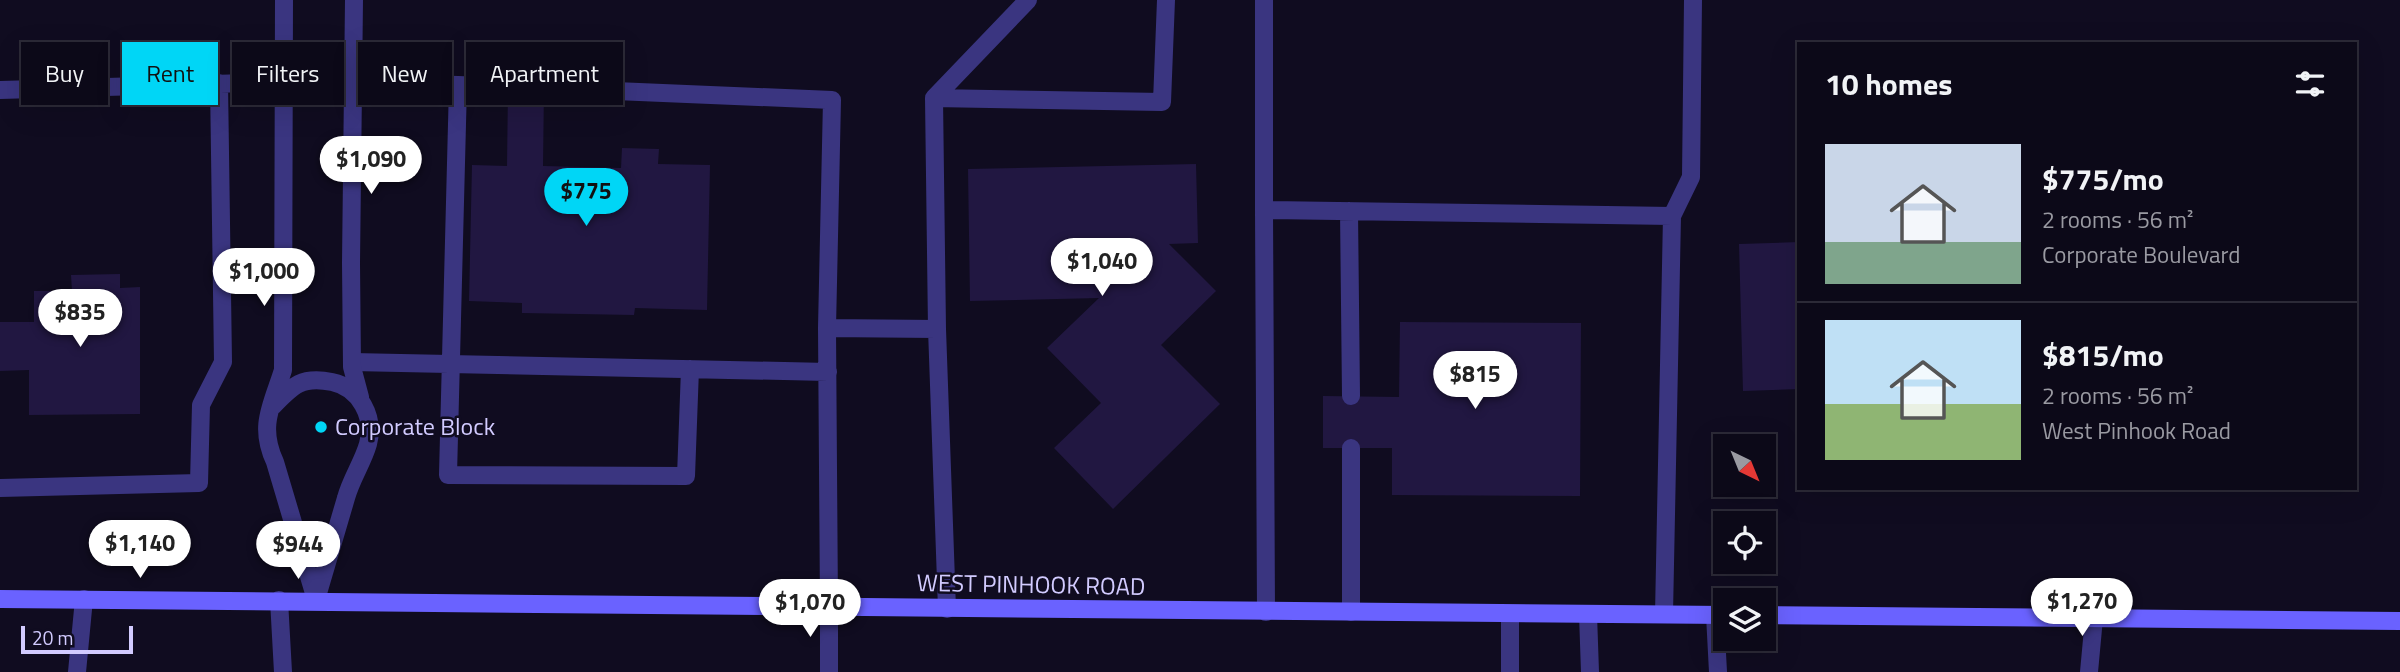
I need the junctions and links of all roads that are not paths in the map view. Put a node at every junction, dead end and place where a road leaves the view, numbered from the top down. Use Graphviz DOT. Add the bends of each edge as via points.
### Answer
graph roads {
  1 [pos="284,0"];
  2 [pos="354,0"];
  3 [pos="1028,0"];
  4 [pos="1166,0"];
  5 [pos="1264,0"];
  6 [pos="1693,0"];
  7 [pos="284,42"];
  8 [pos="354,82"];
  9 [pos="219,83"];
  10 [pos="232,83"];
  11 [pos="458,85"];
  12 [pos="466,85"];
  13 [pos="0,90"];
  14 [pos="623,91"];
  15 [pos="934,98"];
  16 [pos="284,105"];
  17 [pos="1264,210"];
  18 [pos="1349,211"];
  19 [pos="1672,216"];
  20 [pos="827,328"];
  21 [pos="937,329"];
  22 [pos="352,362"];
  23 [pos="452,364"];
  24 [pos="690,369"];
  25 [pos="828,372"];
  26 [pos="1351,396"];
  27 [pos="359,397"];
  28 [pos="271,409"];
  29 [pos="1351,448"];
  30 [pos="0,488"];
  31 [pos="0,599"];
  32 [pos="84,599"];
  33 [pos="279,600"];
  34 [pos="316,600"];
  35 [pos="829,607"];
  36 [pos="947,609"];
  37 [pos="1266,612"];
  38 [pos="1351,612"];
  39 [pos="1510,614"];
  40 [pos="1588,614"];
  41 [pos="1664,614"];
  42 [pos="1713,615"];
  43 [pos="1776,615"];
  44 [pos="2094,618"];
  45 [pos="2400,621"];
  46 [pos="1719,651"];
  47 [pos="77,672"];
  48 [pos="283,672"];
  49 [pos="829,672"];
  50 [pos="1510,672"];
  51 [pos="1590,672"];
  52 [pos="1718,672"];
  53 [pos="2089,672"];
  1 -- 7 [label="street"];
  2 -- 8 [label="street"];
  3 -- 15 [label="street"];
  4 -- 15 [label="street" via="1162,102"];
  5 -- 17 [label="street"];
  6 -- 19 [label="street" via="1691,177"];
  8 -- 11 [label="street"];
  8 -- 22 [label="street"];
  9 -- 10 [label="street"];
  9 -- 13 [label="street"];
  9 -- 30 [label="street" via="223,362 201,405 199,484"];
  11 -- 12 [label="street"];
  11 -- 23 [label="street"];
  14 -- 20 [label="street" via="832,100"];
  15 -- 21 [label="street"];
  16 -- 28 [label="street" via="283,370"];
  17 -- 18 [label="street"];
  17 -- 37 [label="street"];
  18 -- 19 [label="street"];
  18 -- 26 [label="street"];
  19 -- 41 [label="street"];
  20 -- 21 [label="street"];
  20 -- 25 [label="street"];
  21 -- 36 [label="street"];
  22 -- 23 [label="street"];
  22 -- 27 [label="street"];
  23 -- 24 [label="street"];
  23 -- 24 [label="street" via="448,475 686,476"];
  24 -- 25 [label="street"];
  25 -- 35 [label="street"];
  27 -- 28 [label="street" via="339,383 316,379 293,385"];
  27 -- 34 [label="street" via="368,419 369,443 347,493"];
  28 -- 34 [label="street" via="266,422 268,446"];
  29 -- 38 [label="street"];
  31 -- 32 [label="main road, WEST PINHOOK ROAD"];
  32 -- 33 [label="main road, WEST PINHOOK ROAD"];
  32 -- 47 [label="street"];
  33 -- 34 [label="main road, WEST PINHOOK ROAD"];
  33 -- 48 [label="street"];
  34 -- 35 [label="main road, WEST PINHOOK ROAD"];
  35 -- 36 [label="main road, WEST PINHOOK ROAD"];
  35 -- 49 [label="street"];
  36 -- 37 [label="main road, WEST PINHOOK ROAD"];
  37 -- 38 [label="main road, WEST PINHOOK ROAD"];
  38 -- 39 [label="main road, WEST PINHOOK ROAD"];
  39 -- 40 [label="main road, WEST PINHOOK ROAD"];
  39 -- 50 [label="street"];
  40 -- 41 [label="main road, WEST PINHOOK ROAD"];
  40 -- 51 [label="street"];
  41 -- 42 [label="main road, WEST PINHOOK ROAD"];
  43 -- 44 [label="main road"];
  44 -- 45 [label="main road"];
  44 -- 53 [label="street"];
  46 -- 52 [label="street"];
}
